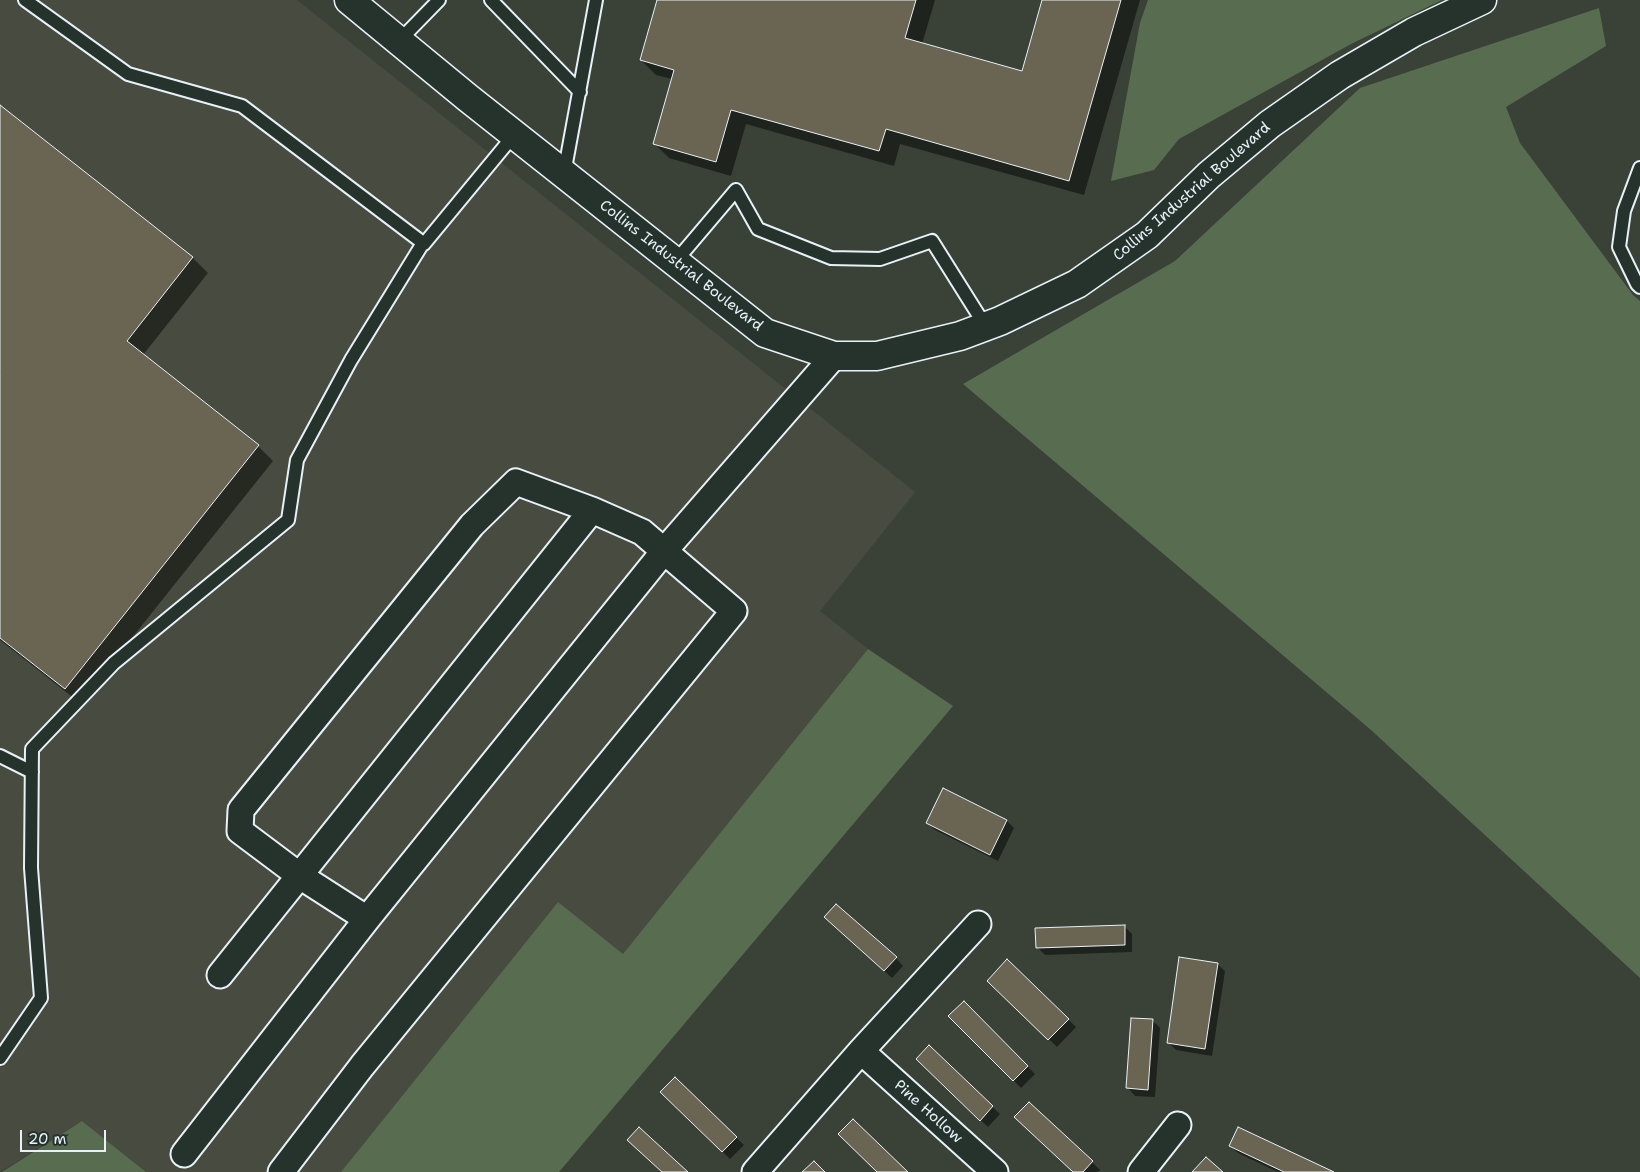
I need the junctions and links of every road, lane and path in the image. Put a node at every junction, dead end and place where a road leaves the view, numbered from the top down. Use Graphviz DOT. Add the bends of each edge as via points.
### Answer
graph roads {
  1 [pos="26,0"];
  2 [pos="349,0"];
  3 [pos="439,0"];
  4 [pos="491,0"];
  5 [pos="596,0"];
  6 [pos="1482,0"];
  7 [pos="399,41"];
  8 [pos="580,92"];
  9 [pos="514,135"];
  10 [pos="1640,168"];
  11 [pos="564,174"];
  12 [pos="422,243"];
  13 [pos="675,262"];
  14 [pos="1640,286"];
  15 [pos="986,327"];
  16 [pos="834,356"];
  17 [pos="592,510"];
  18 [pos="666,550"];
  19 [pos="0,756"];
  20 [pos="32,772"];
  21 [pos="300,876"];
  22 [pos="367,919"];
  23 [pos="978,924"];
  24 [pos="220,975"];
  25 [pos="861,1051"];
  26 [pos="0,1058"];
  27 [pos="1178,1125"];
  28 [pos="184,1154"];
  29 [pos="281,1172"];
  30 [pos="754,1172"];
  31 [pos="995,1172"];
  32 [pos="1141,1172"];
  1 -- 12 [label="lane" via="128,74 242,106"];
  2 -- 7 [label="street, Collins Industrial Boulevard"];
  3 -- 7 [label="lane"];
  4 -- 8 [label="lane"];
  5 -- 8 [label="lane"];
  6 -- 15 [label="street, Collins Industrial Boulevard" via="1414,32 1340,75 1270,124 1209,175 1147,235 1113,261 1040,304"];
  7 -- 9 [label="street, Collins Industrial Boulevard"];
  8 -- 11 [label="lane"];
  9 -- 11 [label="street, Collins Industrial Boulevard"];
  9 -- 12 [label="lane"];
  10 -- 14 [label="lane" via="1624,211 1619,247"];
  11 -- 13 [label="street, Collins Industrial Boulevard"];
  12 -- 20 [label="lane" via="350,360 297,460 288,520 114,663 32,749"];
  13 -- 15 [label="lane" via="736,190 758,229 831,258 880,259 932,241"];
  13 -- 16 [label="street, Collins Industrial Boulevard" via="765,333"];
  15 -- 16 [label="street, Collins Industrial Boulevard" via="877,356"];
  16 -- 18 [label="street"];
  17 -- 18 [label="street" via="642,532"];
  17 -- 21 [label="street"];
  17 -- 21 [label="street" via="516,482 472,525 241,810 240,832"];
  18 -- 22 [label="street"];
  18 -- 29 [label="street" via="734,611 362,1066"];
  19 -- 20 [label="lane"];
  20 -- 26 [label="lane" via="31,868 41,998"];
  21 -- 22 [label="street"];
  21 -- 24 [label="street"];
  22 -- 28 [label="street"];
  23 -- 25 [label="street"];
  25 -- 30 [label="street"];
  25 -- 31 [label="street, Pine Hollow"];
  27 -- 32 [label="street"];
}
